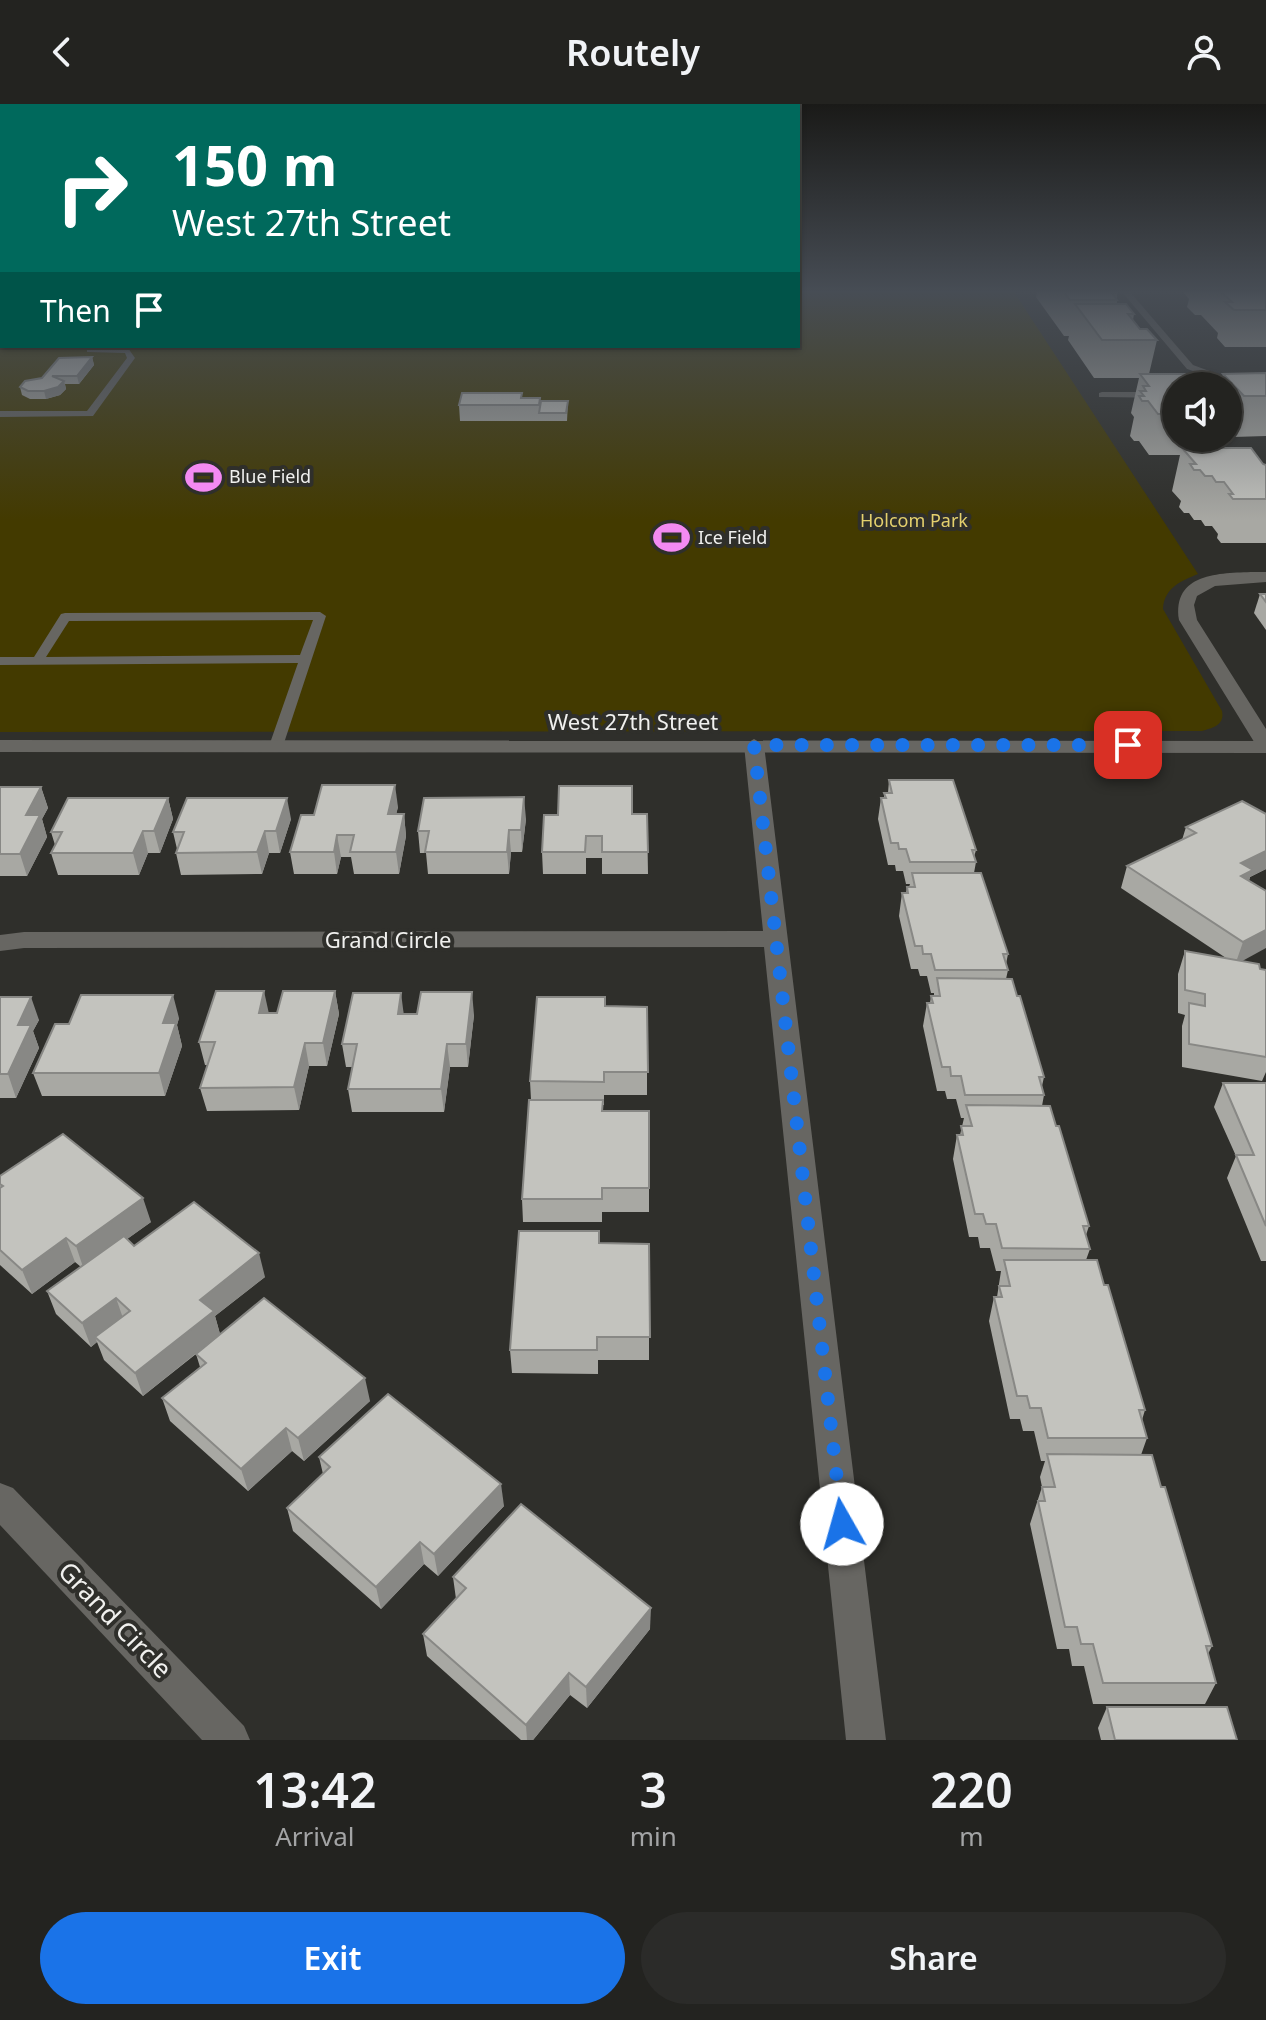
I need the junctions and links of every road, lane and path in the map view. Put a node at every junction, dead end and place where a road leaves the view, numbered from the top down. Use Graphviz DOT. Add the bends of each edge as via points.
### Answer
graph roads {
  1 [pos="123,368"];
  2 [pos="1102,395"];
  3 [pos="1162,395"];
  4 [pos="0,414"];
  5 [pos="1266,577"];
  6 [pos="305,659"];
  7 [pos="38,660"];
  8 [pos="0,661"];
  9 [pos="754,745"];
  10 [pos="0,746"];
  11 [pos="276,746"];
  12 [pos="1266,746"];
  13 [pos="776,939"];
  14 [pos="0,943"];
  15 [pos="0,1500"];
  16 [pos="230,1740"];
  17 [pos="866,1740"];
  1 -- 4 [label="lane" via="90,414"];
  2 -- 3 [label="lane"];
  5 -- 12 [label="street" via="1212,581 1196,587 1183,607"];
  6 -- 7 [label="lane"];
  6 -- 7 [label="lane" via="320,616 65,617"];
  6 -- 11 [label="lane"];
  7 -- 8 [label="lane"];
  9 -- 11 [label="street, West 27th Street"];
  9 -- 12 [label="street, West 27th Street"];
  9 -- 13 [label="street"];
  10 -- 11 [label="street, West 27th Street"];
  13 -- 14 [label="street, Grand Circle"];
  13 -- 17 [label="street"];
  15 -- 16 [label="street, Grand Circle"];
}
